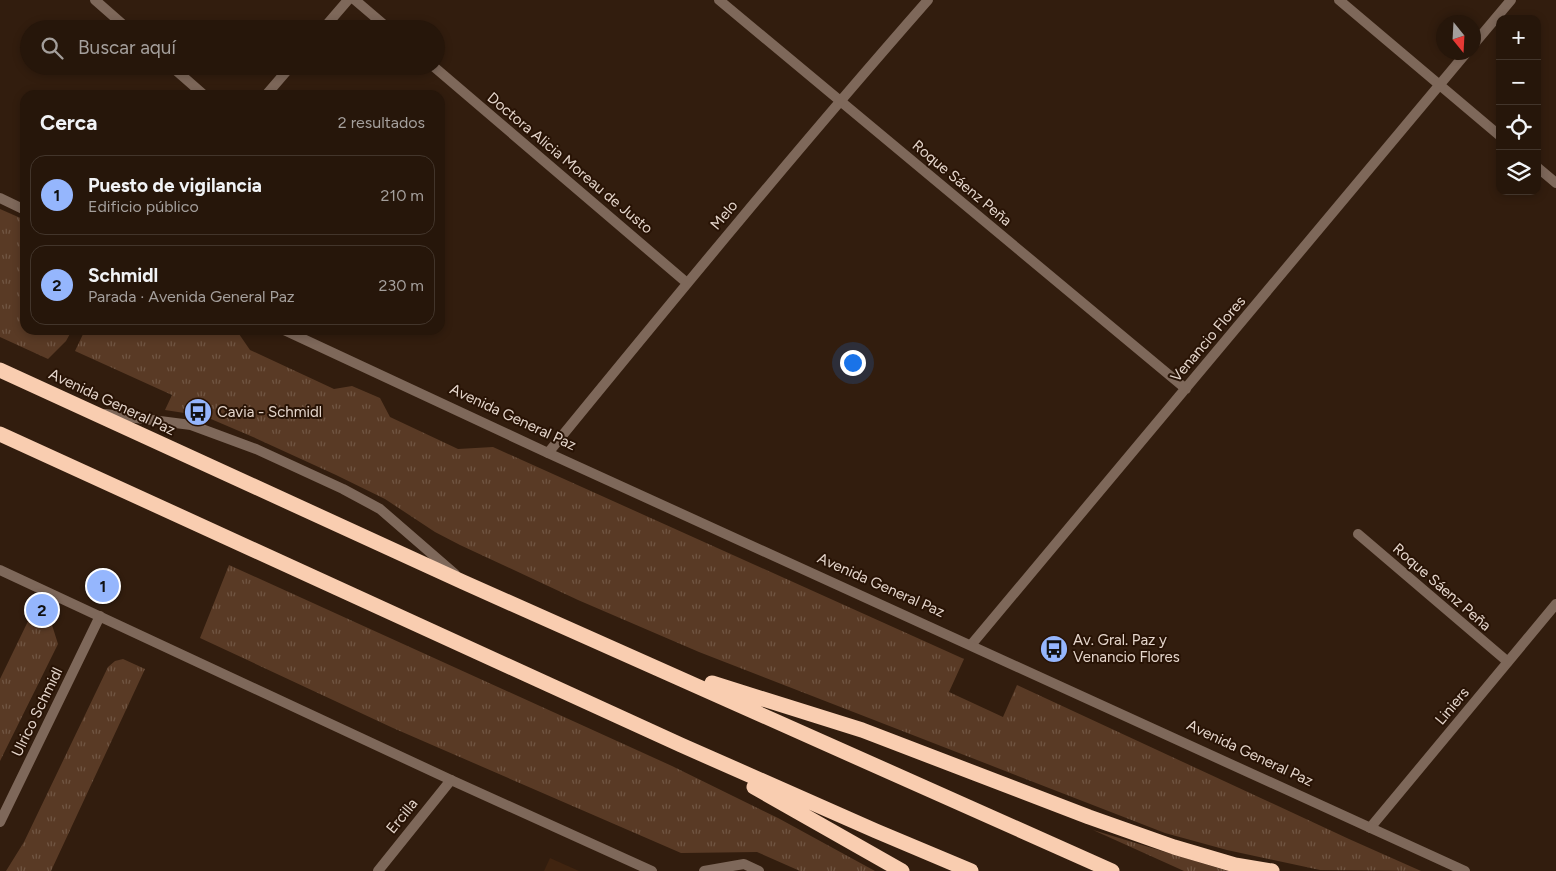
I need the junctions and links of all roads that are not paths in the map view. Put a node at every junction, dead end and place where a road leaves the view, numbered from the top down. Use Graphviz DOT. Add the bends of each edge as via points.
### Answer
graph roads {
  1 [pos="95,0"];
  2 [pos="348,0"];
  3 [pos="355,0"];
  4 [pos="718,0"];
  5 [pos="928,0"];
  6 [pos="1339,0"];
  7 [pos="1511,0"];
  8 [pos="118,20"];
  9 [pos="331,20"];
  10 [pos="378,20"];
  11 [pos="1481,36"];
  12 [pos="1460,60"];
  13 [pos="181,75"];
  14 [pos="283,75"];
  15 [pos="444,75"];
  16 [pos="1438,86"];
  17 [pos="198,90"];
  18 [pos="270,90"];
  19 [pos="840,101"];
  20 [pos="1496,133"];
  21 [pos="1541,170"];
  22 [pos="1556,183"];
  23 [pos="0,198"];
  24 [pos="20,208"];
  25 [pos="687,283"];
  26 [pos="295,335"];
  27 [pos="0,370"];
  28 [pos="1186,388"];
  29 [pos="95,413"];
  30 [pos="0,434"];
  31 [pos="548,452"];
  32 [pos="1358,534"];
  33 [pos="0,570"];
  34 [pos="463,582"];
  35 [pos="1556,604"];
  36 [pos="100,616"];
  37 [pos="971,645"];
  38 [pos="644,662"];
  39 [pos="1508,662"];
  40 [pos="681,745"];
  41 [pos="450,780"];
  42 [pos="0,822"];
  43 [pos="1370,828"];
  44 [pos="378,871"];
  45 [pos="652,871"];
  46 [pos="704,871"];
  47 [pos="759,871"];
  48 [pos="902,871"];
  49 [pos="971,871"];
  50 [pos="1112,871"];
  51 [pos="1272,871"];
  52 [pos="1465,871"];
  1 -- 8 [label="street"];
  2 -- 9 [label="street"];
  3 -- 10 [label="street"];
  4 -- 19 [label="street, Roque Sáenz Peña"];
  5 -- 19 [label="street, Melo"];
  6 -- 16 [label="street"];
  7 -- 11 [label="street"];
  12 -- 16 [label="street, Venancio Flores"];
  13 -- 17 [label="street"];
  14 -- 18 [label="street"];
  15 -- 25 [label="street, Doctora Alicia Moreau de Justo"];
  16 -- 20 [label="street"];
  16 -- 28 [label="street, Venancio Flores"];
  19 -- 25 [label="street, Melo"];
  19 -- 28 [label="street, Roque Sáenz Peña"];
  21 -- 22 [label="street"];
  23 -- 24 [label="street"];
  25 -- 31 [label="street, Melo"];
  26 -- 31 [label="street, Avenida General Paz"];
  27 -- 29 [label="highway, Avenida General Paz"];
  28 -- 37 [label="street, Venancio Flores"];
  29 -- 34 [label="highway, Avenida General Paz"];
  29 -- 34 [label="street" via="191,426 256,449 343,489 380,510"];
  30 -- 40 [label="highway"];
  31 -- 37 [label="street, Avenida General Paz"];
  32 -- 39 [label="street, Roque Sáenz Peña"];
  33 -- 36 [label="street"];
  34 -- 38 [label="highway, Avenida General Paz"];
  35 -- 39 [label="street, Liniers"];
  36 -- 41 [label="street"];
  36 -- 42 [label="street, Ulrico Schmidl"];
  37 -- 43 [label="street, Avenida General Paz"];
  38 -- 50 [label="highway, Avenida General Paz"];
  38 -- 51 [label="highway" via="862,730 1089,818 1174,847 1234,865"];
  39 -- 43 [label="street, Liniers"];
  40 -- 48 [label="highway"];
  40 -- 49 [label="highway"];
  41 -- 44 [label="street, Ercilla"];
  41 -- 45 [label="street"];
  43 -- 52 [label="street, Avenida General Paz"];
  46 -- 47 [label="street" via="744,864"];
}
